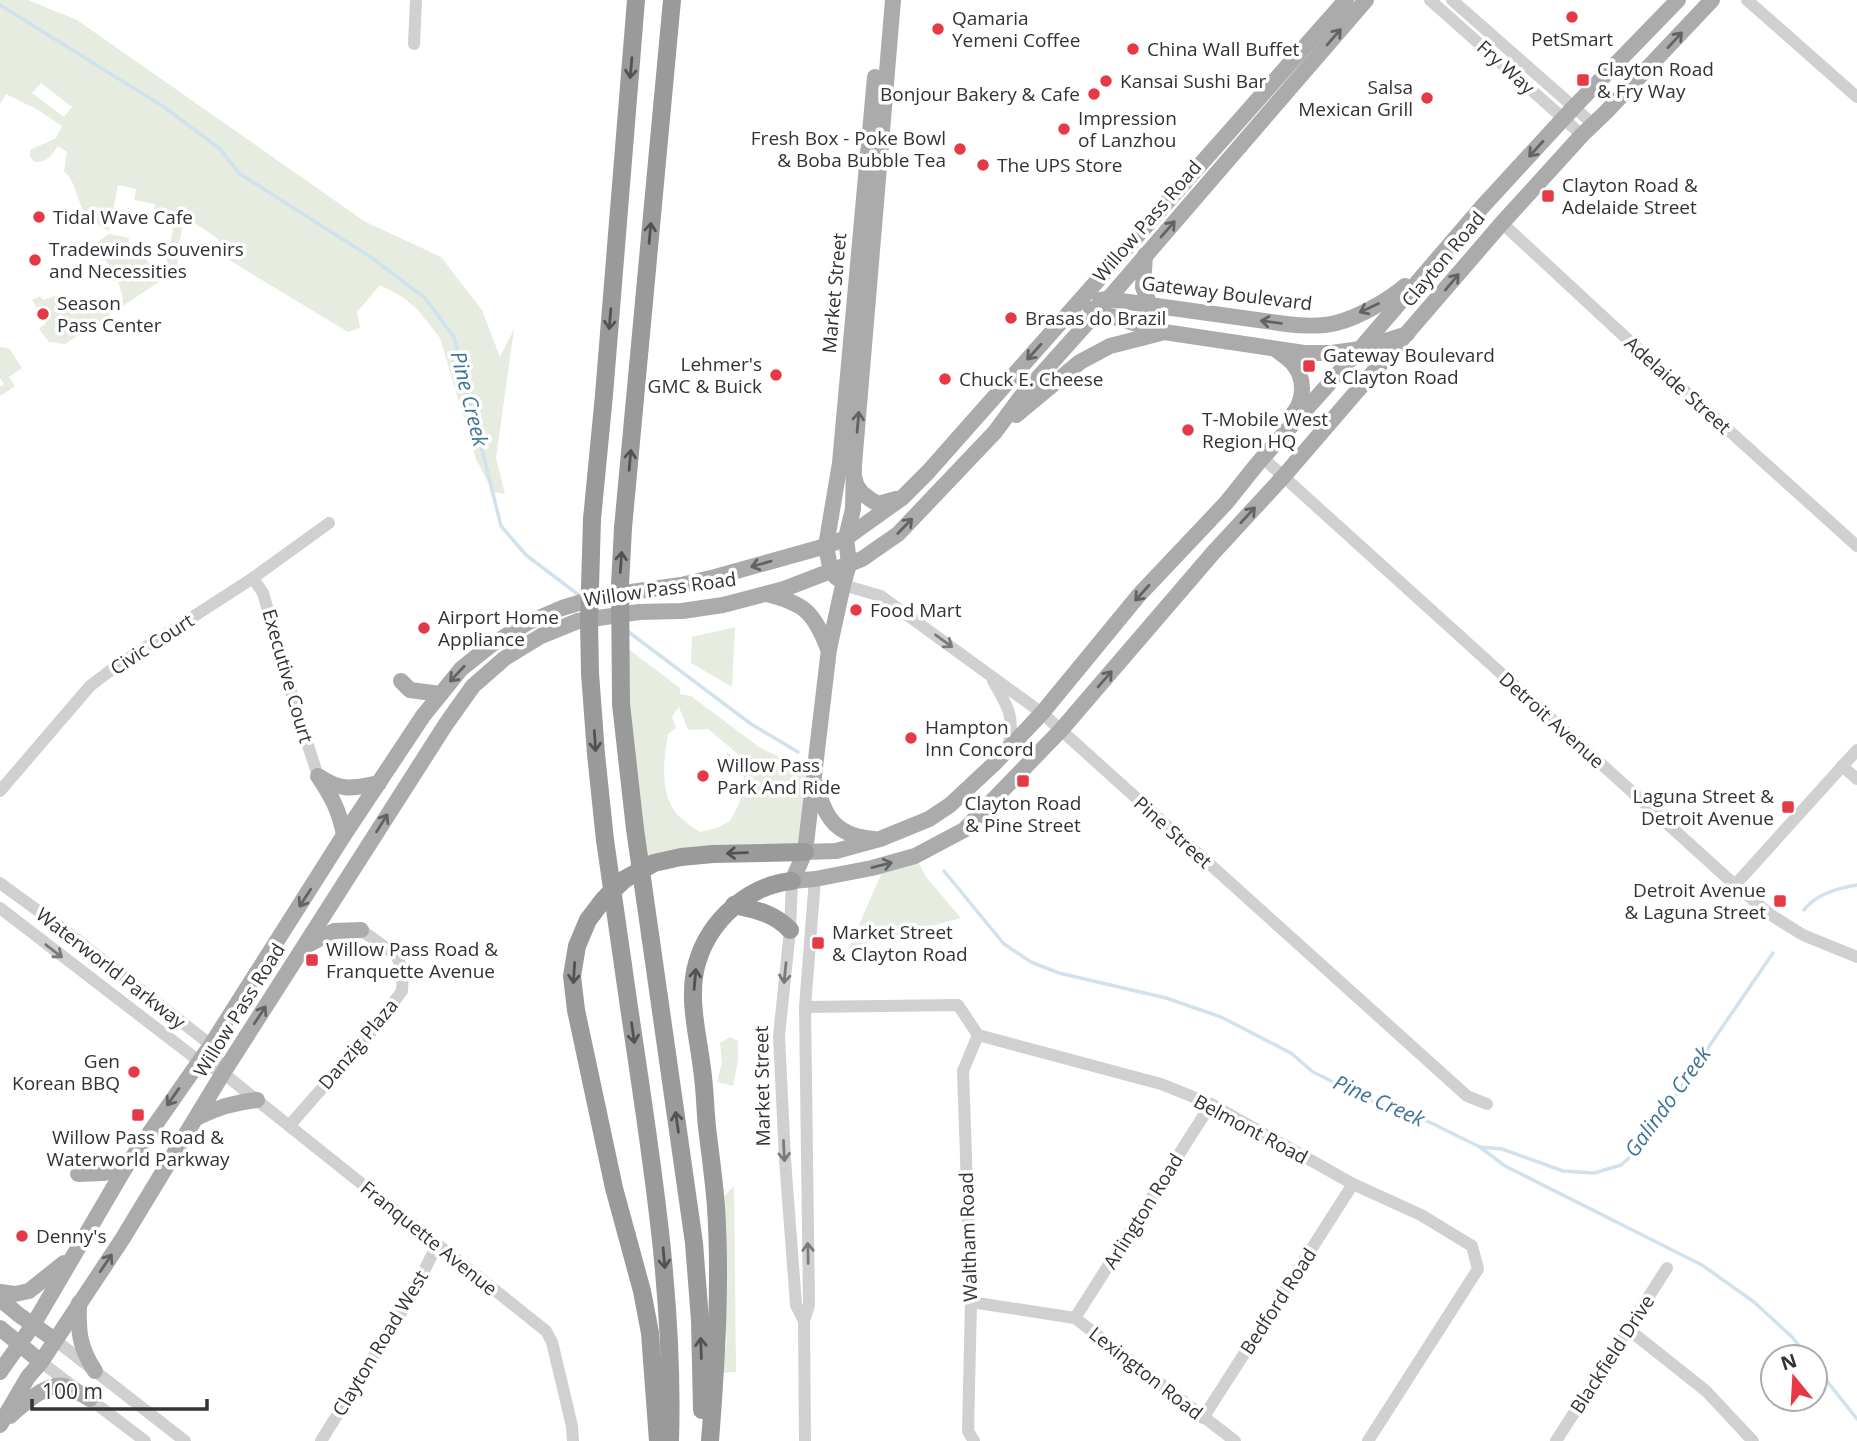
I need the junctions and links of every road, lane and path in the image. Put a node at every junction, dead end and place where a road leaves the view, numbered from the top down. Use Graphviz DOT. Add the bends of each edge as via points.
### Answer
graph roads {
  1 [pos="416,0"];
  2 [pos="636,0"];
  3 [pos="672,0"];
  4 [pos="882,0"];
  5 [pos="893,0"];
  6 [pos="1346,0"];
  7 [pos="1366,0"];
  8 [pos="1430,0"];
  9 [pos="1452,0"];
  10 [pos="1678,0"];
  11 [pos="1712,0"];
  12 [pos="1747,0"];
  13 [pos="414,44"];
  14 [pos="1857,97"];
  15 [pos="1256,102"];
  16 [pos="1569,113"];
  17 [pos="1588,130"];
  18 [pos="1228,160"];
  19 [pos="1502,223"];
  20 [pos="1145,255"];
  21 [pos="1436,260"];
  22 [pos="870,276"];
  23 [pos="1080,302"];
  24 [pos="1102,306"];
  25 [pos="1150,306"];
  26 [pos="1164,332"];
  27 [pos="852,334"];
  28 [pos="1407,334"];
  29 [pos="1275,348"];
  30 [pos="1360,349"];
  31 [pos="860,387"];
  32 [pos="995,432"];
  33 [pos="1261,461"];
  34 [pos="854,465"];
  35 [pos="1283,477"];
  36 [pos="902,498"];
  37 [pos="1226,503"];
  38 [pos="329,523"];
  39 [pos="846,538"];
  40 [pos="827,546"];
  41 [pos="1857,546"];
  42 [pos="1213,553"];
  43 [pos="849,565"];
  44 [pos="831,572"];
  45 [pos="253,578"];
  46 [pos="843,585"];
  47 [pos="763,593"];
  48 [pos="829,649"];
  49 [pos="989,675"];
  50 [pos="401,681"];
  51 [pos="440,694"];
  52 [pos="1042,713"];
  53 [pos="1061,730"];
  54 [pos="1008,749"];
  55 [pos="1857,750"];
  56 [pos="1842,766"];
  57 [pos="815,774"];
  58 [pos="318,776"];
  59 [pos="1857,779"];
  60 [pos="379,783"];
  61 [pos="0,791"];
  62 [pos="344,835"];
  63 [pos="880,839"];
  64 [pos="805,852"];
  65 [pos="815,878"];
  66 [pos="792,881"];
  67 [pos="0,883"];
  68 [pos="1735,885"];
  69 [pos="734,905"];
  70 [pos="0,908"];
  71 [pos="361,930"];
  72 [pos="790,930"];
  73 [pos="303,948"];
  74 [pos="1857,957"];
  75 [pos="805,1007"];
  76 [pos="978,1035"];
  77 [pos="211,1045"];
  78 [pos="199,1061"];
  79 [pos="223,1073"];
  80 [pos="257,1100"];
  81 [pos="1211,1104"];
  82 [pos="1487,1104"];
  83 [pos="196,1118"];
  84 [pos="289,1126"];
  85 [pos="125,1168"];
  86 [pos="78,1174"];
  87 [pos="1353,1184"];
  88 [pos="437,1245"];
  89 [pos="74,1255"];
  90 [pos="1667,1268"];
  91 [pos="0,1292"];
  92 [pos="0,1299"];
  93 [pos="971,1302"];
  94 [pos="79,1303"];
  95 [pos="1075,1318"];
  96 [pos="804,1321"];
  97 [pos="33,1325"];
  98 [pos="0,1328"];
  99 [pos="1629,1329"];
  100 [pos="55,1340"];
  101 [pos="20,1345"];
  102 [pos="41,1362"];
  103 [pos="94,1371"];
  104 [pos="0,1372"];
  105 [pos="89,1399"];
  106 [pos="1203,1418"];
  107 [pos="0,1425"];
  108 [pos="145,1441"];
  109 [pos="185,1441"];
  110 [pos="321,1441"];
  111 [pos="573,1441"];
  112 [pos="658,1441"];
  113 [pos="670,1441"];
  114 [pos="702,1441"];
  115 [pos="710,1441"];
  116 [pos="805,1441"];
  117 [pos="974,1441"];
  118 [pos="1234,1441"];
  119 [pos="1368,1441"];
  120 [pos="1556,1441"];
  121 [pos="1753,1441"];
  1 -- 13 [label="street"];
  2 -- 113 [label="highway, one-way, bridge" via="592,519 590,673 605,841 663,1247"];
  114 -- 3 [label="highway, one-way, bridge" via="694,1243 621,704 624,527"];
  4 -- 27 [label="main road, Market Street"];
  5 -- 22 [label="main road, Market Street"];
  6 -- 15 [label="main road, Willow Pass Road"];
  18 -- 7 [label="main road, Willow Pass Road, one-way"];
  8 -- 16 [label="street, Fry Way"];
  9 -- 16 [label="street, Fry Way"];
  10 -- 16 [label="main road, Clayton Road"];
  17 -- 11 [label="main road, Clayton Road, one-way"];
  12 -- 14 [label="street"];
  15 -- 18 [label="main road" via="1222,151"];
  15 -- 23 [label="main road, Willow Pass Road"];
  16 -- 17 [label="street, Fry Way"];
  16 -- 21 [label="main road, Clayton Road, one-way"];
  17 -- 19 [label="main road, Clayton Road"];
  20 -- 18 [label="main road, Willow Pass Road, one-way"];
  28 -- 19 [label="main road, Clayton Road, one-way"];
  19 -- 41 [label="street, Adelaide Street"];
  20 -- 24 [label="main road, Willow Pass Road"];
  20 -- 25 [label="main road" via="1143,287"];
  21 -- 25 [label="main road, Gateway Boulevard, one-way" via="1397,293 1339,322 1286,324"];
  21 -- 30 [label="main road, Clayton Road"];
  22 -- 27 [label="main road" via="860,324"];
  22 -- 31 [label="main road, Market Street"];
  23 -- 24 [label="main road, Gateway Boulevard"];
  23 -- 36 [label="main road, Willow Pass Road, one-way"];
  24 -- 25 [label="main road, Gateway Boulevard"];
  24 -- 26 [label="main road, Gateway Boulevard"];
  24 -- 32 [label="main road, Willow Pass Road"];
  26 -- 29 [label="main road, Gateway Boulevard"];
  26 -- 32 [label="main road" via="1110,346 1080,362"];
  27 -- 31 [label="main road" via="857,342 855,370"];
  27 -- 40 [label="main road, Market Street"];
  28 -- 30 [label="main road, Gateway Boulevard"];
  28 -- 35 [label="main road, Clayton Road"];
  29 -- 30 [label="main road, Gateway Boulevard" via="1304,353"];
  29 -- 33 [label="main road" via="1294,365 1303,394"];
  30 -- 33 [label="main road, Clayton Road"];
  34 -- 31 [label="main road, Market Street, one-way"];
  43 -- 32 [label="main road, Willow Pass Road, one-way" via="898,534"];
  33 -- 35 [label="street, Detroit Avenue"];
  33 -- 37 [label="main road, Clayton Road"];
  34 -- 36 [label="main road" via="856,485 866,497 878,504"];
  34 -- 39 [label="main road, Market Street" via="853,509"];
  42 -- 35 [label="main road, Clayton Road, one-way"];
  35 -- 68 [label="street, Detroit Avenue"];
  36 -- 39 [label="main road, Willow Pass Road"];
  37 -- 42 [label="main road, Clayton Road"];
  37 -- 52 [label="main road, Clayton Road, one-way" via="1139,596"];
  38 -- 45 [label="street, Civic Court"];
  39 -- 40 [label="main road, Willow Pass Road"];
  39 -- 43 [label="main road, Market Street"];
  40 -- 44 [label="main road, Market Street"];
  40 -- 51 [label="main road, Willow Pass Road, one-way, bridge" via="681,585 562,608 491,645"];
  53 -- 42 [label="main road, Clayton Road, one-way"];
  43 -- 44 [label="main road, Willow Pass Road"];
  43 -- 46 [label="main road, Market Street"];
  44 -- 46 [label="main road"];
  44 -- 47 [label="main road, Willow Pass Road"];
  45 -- 58 [label="street, Executive Court" via="264,593"];
  45 -- 61 [label="street, Civic Court" via="90,686"];
  46 -- 48 [label="main road, Market Street"];
  46 -- 49 [label="street, Pine Street, one-way" via="881,596"];
  47 -- 48 [label="main road" via="810,612"];
  73 -- 47 [label="main road, Willow Pass Road, one-way" via="446,724 473,686 505,658 578,621 723,605"];
  48 -- 57 [label="main road, Market Street"];
  49 -- 52 [label="street, Pine Street"];
  49 -- 54 [label="street" via="1010,711"];
  50 -- 51 [label="main road" via="410,690"];
  51 -- 60 [label="main road, Willow Pass Road"];
  52 -- 53 [label="street, Pine Street"];
  52 -- 54 [label="main road, Clayton Road"];
  65 -- 53 [label="main road, Clayton Road, one-way" via="915,856 964,830"];
  53 -- 82 [label="street, Pine Street" via="1467,1096"];
  54 -- 63 [label="main road, Clayton Road" via="950,805"];
  55 -- 56 [label="street"];
  56 -- 59 [label="street"];
  56 -- 68 [label="street"];
  57 -- 63 [label="main road" via="834,825 861,838"];
  57 -- 64 [label="main road, Market Street"];
  58 -- 60 [label="main road" via="331,785 351,789"];
  58 -- 62 [label="main road" via="333,799"];
  60 -- 62 [label="main road, Willow Pass Road"];
  62 -- 77 [label="main road, Willow Pass Road, one-way"];
  63 -- 64 [label="main road, Clayton Road" via="836,851"];
  64 -- 65 [label="main road, Market Street"];
  64 -- 66 [label="main road, Market Street"];
  64 -- 112 [label="highway, one-way" via="713,854 654,863 625,879 604,899 577,946 572,976 576,1010 650,1333"];
  65 -- 66 [label="main road, Clayton Road"];
  65 -- 75 [label="street, Market Street"];
  66 -- 69 [label="highway" via="760,890"];
  66 -- 72 [label="street, Market Street"];
  67 -- 77 [label="street, Waterworld Parkway"];
  68 -- 74 [label="street, Detroit Avenue" via="1771,915 1808,937"];
  69 -- 72 [label="highway" via="771,915"];
  115 -- 69 [label="highway, one-way" via="718,1341 716,1205 694,977 709,935"];
  70 -- 78 [label="street, Waterworld Parkway, one-way"];
  71 -- 73 [label="main road" via="334,931"];
  71 -- 84 [label="street, Danzig Plaza" via="396,955 403,970 402,991"];
  72 -- 96 [label="street, Market Street, one-way" via="779,1035 796,1305"];
  79 -- 73 [label="main road, Willow Pass Road, one-way"];
  75 -- 76 [label="street" via="958,1005"];
  96 -- 75 [label="street, Market Street, one-way" via="809,1305"];
  76 -- 81 [label="street, Belmont Road" via="1161,1084"];
  76 -- 93 [label="street, Waltham Road" via="964,1071"];
  77 -- 78 [label="main road, Willow Pass Road"];
  77 -- 79 [label="street, Waterworld Parkway"];
  78 -- 79 [label="street, Waterworld Parkway"];
  78 -- 85 [label="main road, Willow Pass Road, one-way"];
  79 -- 80 [label="street, Franquette Avenue"];
  79 -- 83 [label="main road, Willow Pass Road"];
  80 -- 83 [label="main road" via="217,1107"];
  80 -- 84 [label="street, Franquette Avenue"];
  81 -- 87 [label="street, Belmont Road"];
  81 -- 95 [label="street, Arlington Road"];
  94 -- 83 [label="main road, Willow Pass Road, one-way"];
  84 -- 88 [label="street, Franquette Avenue"];
  85 -- 86 [label="main road"];
  85 -- 89 [label="main road, Willow Pass Road"];
  87 -- 106 [label="street, Bedford Road"];
  87 -- 119 [label="street, Belmont Road" via="1421,1215 1472,1246 1478,1269"];
  88 -- 110 [label="street, Clayton Road West" via="412,1295"];
  88 -- 111 [label="street, Franquette Avenue" via="549,1335"];
  89 -- 91 [label="main road" via="29,1291"];
  89 -- 97 [label="main road, Willow Pass Road"];
  90 -- 99 [label="street, Blackfield Drive"];
  92 -- 97 [label="main road"];
  93 -- 95 [label="street, Lexington Road"];
  93 -- 117 [label="street, Waltham Road" via="968,1431"];
  94 -- 100 [label="main road, Willow Pass Road"];
  94 -- 103 [label="main road" via="81,1340"];
  95 -- 106 [label="street, Lexington Road"];
  96 -- 116 [label="street, Market Street"];
  97 -- 100 [label="main road"];
  97 -- 101 [label="main road, Willow Pass Road"];
  98 -- 101 [label="main road"];
  99 -- 120 [label="street, Blackfield Drive"];
  99 -- 121 [label="street" via="1706,1391"];
  100 -- 102 [label="main road, Willow Pass Road"];
  100 -- 103 [label="street"];
  101 -- 102 [label="main road"];
  101 -- 104 [label="main road, Willow Pass Road"];
  102 -- 105 [label="street"];
  102 -- 107 [label="main road, Willow Pass Road"];
  103 -- 109 [label="street"];
  105 -- 107 [label="main road" via="57,1385 29,1400"];
  105 -- 108 [label="street"];
  106 -- 118 [label="street, Lexington Road"];
}
